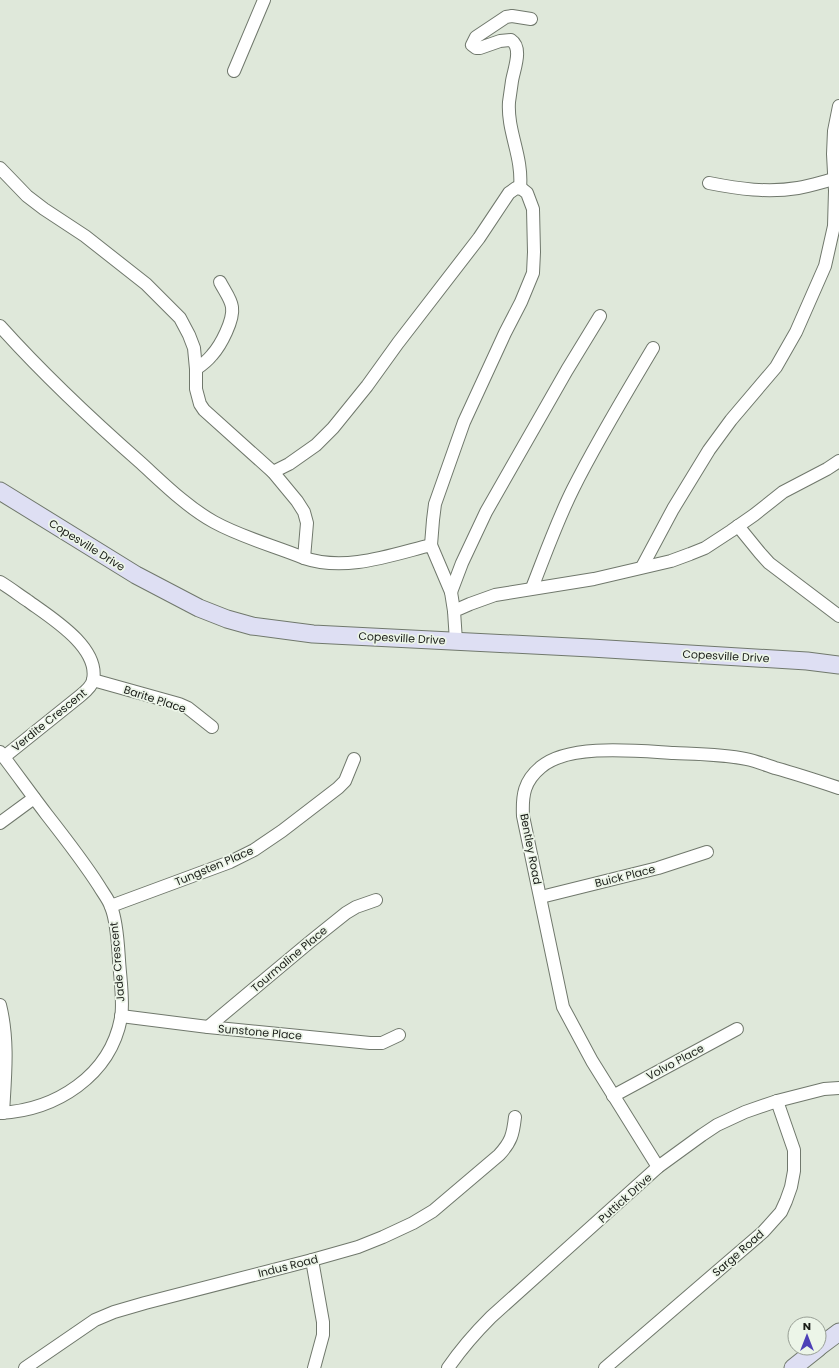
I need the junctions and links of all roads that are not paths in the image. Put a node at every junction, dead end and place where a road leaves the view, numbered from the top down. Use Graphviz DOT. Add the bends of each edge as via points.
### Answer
graph roads {
  1 [pos="264,0"];
  2 [pos="531,19"];
  3 [pos="234,71"];
  4 [pos="839,106"];
  5 [pos="0,168"];
  6 [pos="834,178"];
  7 [pos="709,183"];
  8 [pos="520,188"];
  9 [pos="220,282"];
  10 [pos="600,316"];
  11 [pos="0,326"];
  12 [pos="653,348"];
  13 [pos="196,369"];
  14 [pos="839,461"];
  15 [pos="273,472"];
  16 [pos="0,491"];
  17 [pos="738,526"];
  18 [pos="431,544"];
  19 [pos="304,558"];
  20 [pos="642,567"];
  21 [pos="0,582"];
  22 [pos="532,588"];
  23 [pos="451,592"];
  24 [pos="454,611"];
  25 [pos="839,616"];
  26 [pos="456,640"];
  27 [pos="839,665"];
  28 [pos="93,680"];
  29 [pos="212,727"];
  30 [pos="2,755"];
  31 [pos="354,759"];
  32 [pos="839,788"];
  33 [pos="34,798"];
  34 [pos="0,823"];
  35 [pos="708,852"];
  36 [pos="541,897"];
  37 [pos="376,900"];
  38 [pos="111,906"];
  39 [pos="0,1005"];
  40 [pos="121,1016"];
  41 [pos="208,1027"];
  42 [pos="737,1029"];
  43 [pos="399,1035"];
  44 [pos="839,1088"];
  45 [pos="613,1096"];
  46 [pos="777,1101"];
  47 [pos="1,1113"];
  48 [pos="515,1117"];
  49 [pos="658,1167"];
  50 [pos="312,1260"];
  51 [pos="839,1332"];
  52 [pos="827,1342"];
  53 [pos="809,1356"];
  54 [pos="25,1368"];
  55 [pos="314,1368"];
  56 [pos="448,1368"];
  57 [pos="605,1368"];
  58 [pos="793,1368"];
  1 -- 3 [label="street"];
  2 -- 8 [label="street" via="506,17 476,37 472,45 480,48 506,39 516,45 509,116 521,171"];
  4 -- 6 [label="street" via="834,131"];
  5 -- 13 [label="street" via="44,210 84,236 156,293 180,318 185,327 194,348"];
  6 -- 7 [label="street" via="799,188 778,190 748,189"];
  6 -- 20 [label="street" via="835,207 825,266 796,332 776,367 710,450 673,508"];
  8 -- 15 [label="street" via="509,193 475,243 333,428 316,445"];
  8 -- 18 [label="street" via="527,193 533,208 533,273 522,302 464,422 435,504"];
  9 -- 13 [label="street" via="231,303 232,319 215,352"];
  10 -- 23 [label="street" via="486,512"];
  11 -- 19 [label="street" via="33,363 97,424 182,499 214,522 236,533"];
  12 -- 22 [label="street" via="600,437 572,491"];
  13 -- 15 [label="street" via="196,389 204,410"];
  14 -- 17 [label="street" via="783,492"];
  15 -- 19 [label="street" via="304,512 307,523"];
  16 -- 26 [label="street, Copesville Drive" via="136,575 199,608 227,619 266,628 313,634"];
  17 -- 20 [label="street" via="705,548 671,561"];
  17 -- 25 [label="street" via="769,563"];
  18 -- 19 [label="street" via="377,560 343,563"];
  18 -- 23 [label="street"];
  20 -- 22 [label="street" via="594,579"];
  21 -- 28 [label="street, Verdite Crescent" via="72,634 86,649 93,667"];
  22 -- 24 [label="street" via="495,595"];
  23 -- 24 [label="street"];
  24 -- 26 [label="street"];
  26 -- 27 [label="street, Copesville Drive"];
  28 -- 29 [label="street, Barite Place" via="179,704"];
  28 -- 30 [label="street, Verdite Crescent" via="80,696"];
  30 -- 33 [label="street, Jade Crescent"];
  31 -- 38 [label="street, Tungsten Place" via="345,781 338,788 254,850 230,862"];
  32 -- 36 [label="street, Bentley Road" via="747,759 722,756 597,751 554,759 541,766 524,790 523,816"];
  33 -- 34 [label="street"];
  33 -- 38 [label="street, Jade Crescent" via="83,861"];
  35 -- 36 [label="street, Buick Place" via="658,868"];
  36 -- 45 [label="street, Bentley Road" via="563,1007"];
  37 -- 41 [label="street, Tourmaline Place" via="346,913"];
  38 -- 40 [label="street, Jade Crescent" via="118,951"];
  39 -- 47 [label="street" via="6,1060"];
  40 -- 41 [label="street, Sunstone Place"];
  40 -- 47 [label="street, Jade Crescent" via="116,1036 107,1054 94,1072 78,1086 45,1104"];
  41 -- 43 [label="street, Sunstone Place" via="370,1043 382,1043"];
  42 -- 45 [label="street, Volvo Place"];
  44 -- 46 [label="street, Puttick Drive" via="824,1089"];
  45 -- 49 [label="street, Bentley Road"];
  46 -- 49 [label="street, Puttick Drive" via="717,1125"];
  46 -- 57 [label="street, Sarge Road" via="794,1150 791,1186 781,1212 763,1232"];
  48 -- 50 [label="street, Indus Road" via="508,1145 434,1211 383,1237"];
  49 -- 56 [label="street, Puttick Drive" via="473,1334"];
  50 -- 54 [label="street, Indus Road" via="114,1312 95,1320"];
  50 -- 55 [label="street" via="324,1322"];
  51 -- 52 [label="street"];
  53 -- 58 [label="street"];
}
